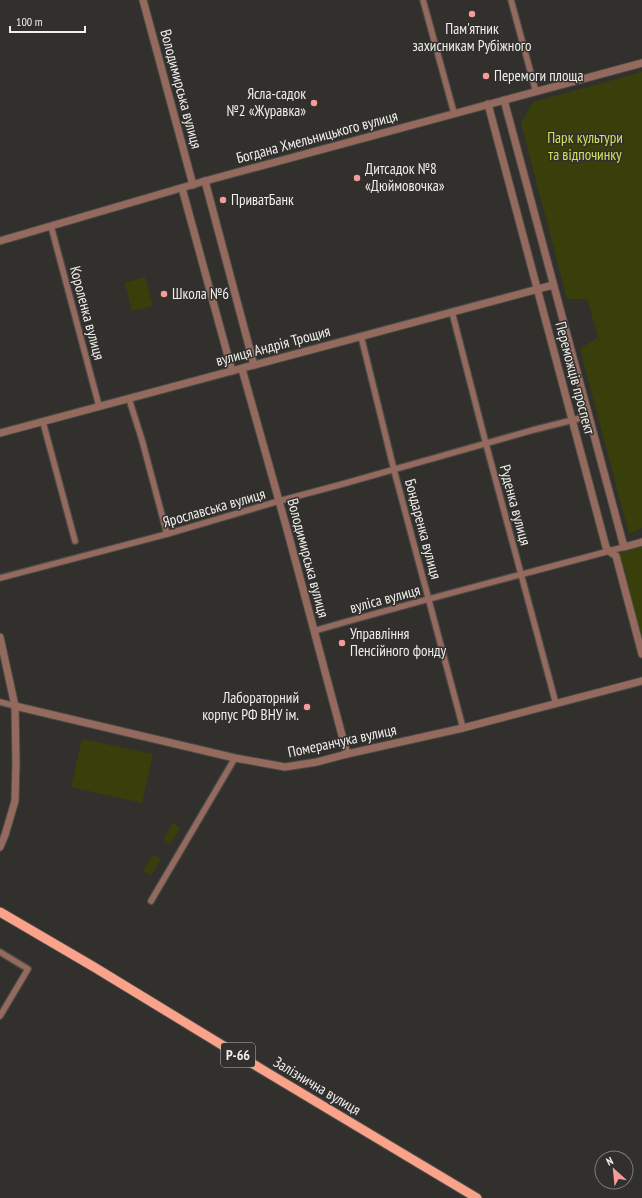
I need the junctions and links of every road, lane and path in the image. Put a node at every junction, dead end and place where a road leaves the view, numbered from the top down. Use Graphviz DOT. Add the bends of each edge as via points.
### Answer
graph roads {
  1 [pos="143,0"];
  2 [pos="423,0"];
  3 [pos="511,0"];
  4 [pos="642,63"];
  5 [pos="536,92"];
  6 [pos="504,100"];
  7 [pos="488,104"];
  8 [pos="454,113"];
  9 [pos="205,181"];
  10 [pos="193,185"];
  11 [pos="182,188"];
  12 [pos="51,226"];
  13 [pos="0,241"];
  14 [pos="553,285"];
  15 [pos="538,289"];
  16 [pos="452,312"];
  17 [pos="361,336"];
  18 [pos="254,365"];
  19 [pos="242,369"];
  20 [pos="232,371"];
  21 [pos="129,399"];
  22 [pos="100,406"];
  23 [pos="589,416"];
  24 [pos="572,420"];
  25 [pos="43,422"];
  26 [pos="0,433"];
  27 [pos="486,444"];
  28 [pos="394,470"];
  29 [pos="279,501"];
  30 [pos="167,534"];
  31 [pos="75,541"];
  32 [pos="642,542"];
  33 [pos="624,547"];
  34 [pos="609,551"];
  35 [pos="521,575"];
  36 [pos="0,578"];
  37 [pos="429,600"];
  38 [pos="314,631"];
  39 [pos="0,637"];
  40 [pos="642,654"];
  41 [pos="642,681"];
  42 [pos="0,702"];
  43 [pos="556,704"];
  44 [pos="15,706"];
  45 [pos="463,728"];
  46 [pos="347,754"];
  47 [pos="235,758"];
  48 [pos="0,848"];
  49 [pos="151,901"];
  50 [pos="0,912"];
  51 [pos="0,952"];
  52 [pos="0,1016"];
  53 [pos="477,1198"];
  1 -- 10 [label="street, Володимирська вулиця"];
  2 -- 8 [label="street"];
  3 -- 5 [label="street"];
  4 -- 5 [label="street, Богдана Хмельницького вулиця"];
  5 -- 6 [label="street, Богдана Хмельницького вулиця"];
  6 -- 7 [label="street, Богдана Хмельницького вулиця"];
  6 -- 14 [label="street, Переможців проспект"];
  7 -- 8 [label="street, Богдана Хмельницького вулиця"];
  7 -- 15 [label="street, Переможців проспект"];
  8 -- 9 [label="street, Богдана Хмельницького вулиця"];
  9 -- 10 [label="street, Богдана Хмельницького вулиця"];
  9 -- 18 [label="street"];
  10 -- 11 [label="street, Богдана Хмельницького вулиця"];
  11 -- 12 [label="street, Богдана Хмельницького вулиця"];
  11 -- 20 [label="street"];
  12 -- 13 [label="street, Богдана Хмельницького вулиця"];
  12 -- 22 [label="street, Короленка вулиця"];
  14 -- 15 [label="street, вулиця Андрія Трощия"];
  14 -- 23 [label="street, Переможців проспект"];
  15 -- 16 [label="street, вулиця Андрія Трощия"];
  15 -- 24 [label="street, Переможців проспект"];
  16 -- 17 [label="street, вулиця Андрія Трощия"];
  16 -- 27 [label="street, Руденка вулиця"];
  17 -- 18 [label="street, вулиця Андрія Трощия"];
  17 -- 28 [label="street, Бондаренка вулиця"];
  18 -- 19 [label="street, вулиця Андрія Трощия"];
  19 -- 20 [label="street, вулиця Андрія Трощия"];
  19 -- 29 [label="street, Володимирська вулиця"];
  20 -- 21 [label="street, вулиця Андрія Трощия"];
  21 -- 22 [label="street, вулиця Андрія Трощия"];
  21 -- 30 [label="street"];
  22 -- 25 [label="street, вулиця Андрія Трощия"];
  23 -- 24 [label="street, Ярославська вулиця"];
  23 -- 33 [label="street, Переможців проспект"];
  24 -- 27 [label="street, Ярославська вулиця"];
  24 -- 34 [label="street, Переможців проспект"];
  25 -- 26 [label="street, вулиця Андрія Трощия"];
  25 -- 31 [label="street"];
  27 -- 28 [label="street, Ярославська вулиця"];
  27 -- 35 [label="street, Руденка вулиця"];
  28 -- 29 [label="street, Ярославська вулиця"];
  28 -- 37 [label="street, Бондаренка вулиця"];
  29 -- 30 [label="street, Ярославська вулиця"];
  29 -- 38 [label="street, Володимирська вулиця"];
  30 -- 36 [label="street, Ярославська вулиця"];
  32 -- 33 [label="street"];
  33 -- 34 [label="street, вуліса вулиця"];
  34 -- 35 [label="street, вуліса вулиця"];
  34 -- 40 [label="street, Переможців проспект" via="616,556"];
  35 -- 37 [label="street, вуліса вулиця"];
  35 -- 43 [label="street, Руденка вулиця"];
  37 -- 38 [label="street, вуліса вулиця"];
  37 -- 45 [label="street, Бондаренка вулиця"];
  38 -- 46 [label="street, Володимирська вулиця"];
  39 -- 44 [label="street"];
  41 -- 43 [label="street, Померанчука вулиця"];
  42 -- 44 [label="street, Померанчука вулиця"];
  43 -- 45 [label="street, Померанчука вулиця"];
  44 -- 47 [label="street, Померанчука вулиця"];
  44 -- 48 [label="street" via="15,801"];
  45 -- 46 [label="street, Померанчука вулиця"];
  46 -- 47 [label="street, Померанчука вулиця" via="285,768"];
  47 -- 49 [label="street"];
  50 -- 53 [label="main road, Залізнична вулиця / Р-66"];
  51 -- 52 [label="street" via="28,969"];
}
